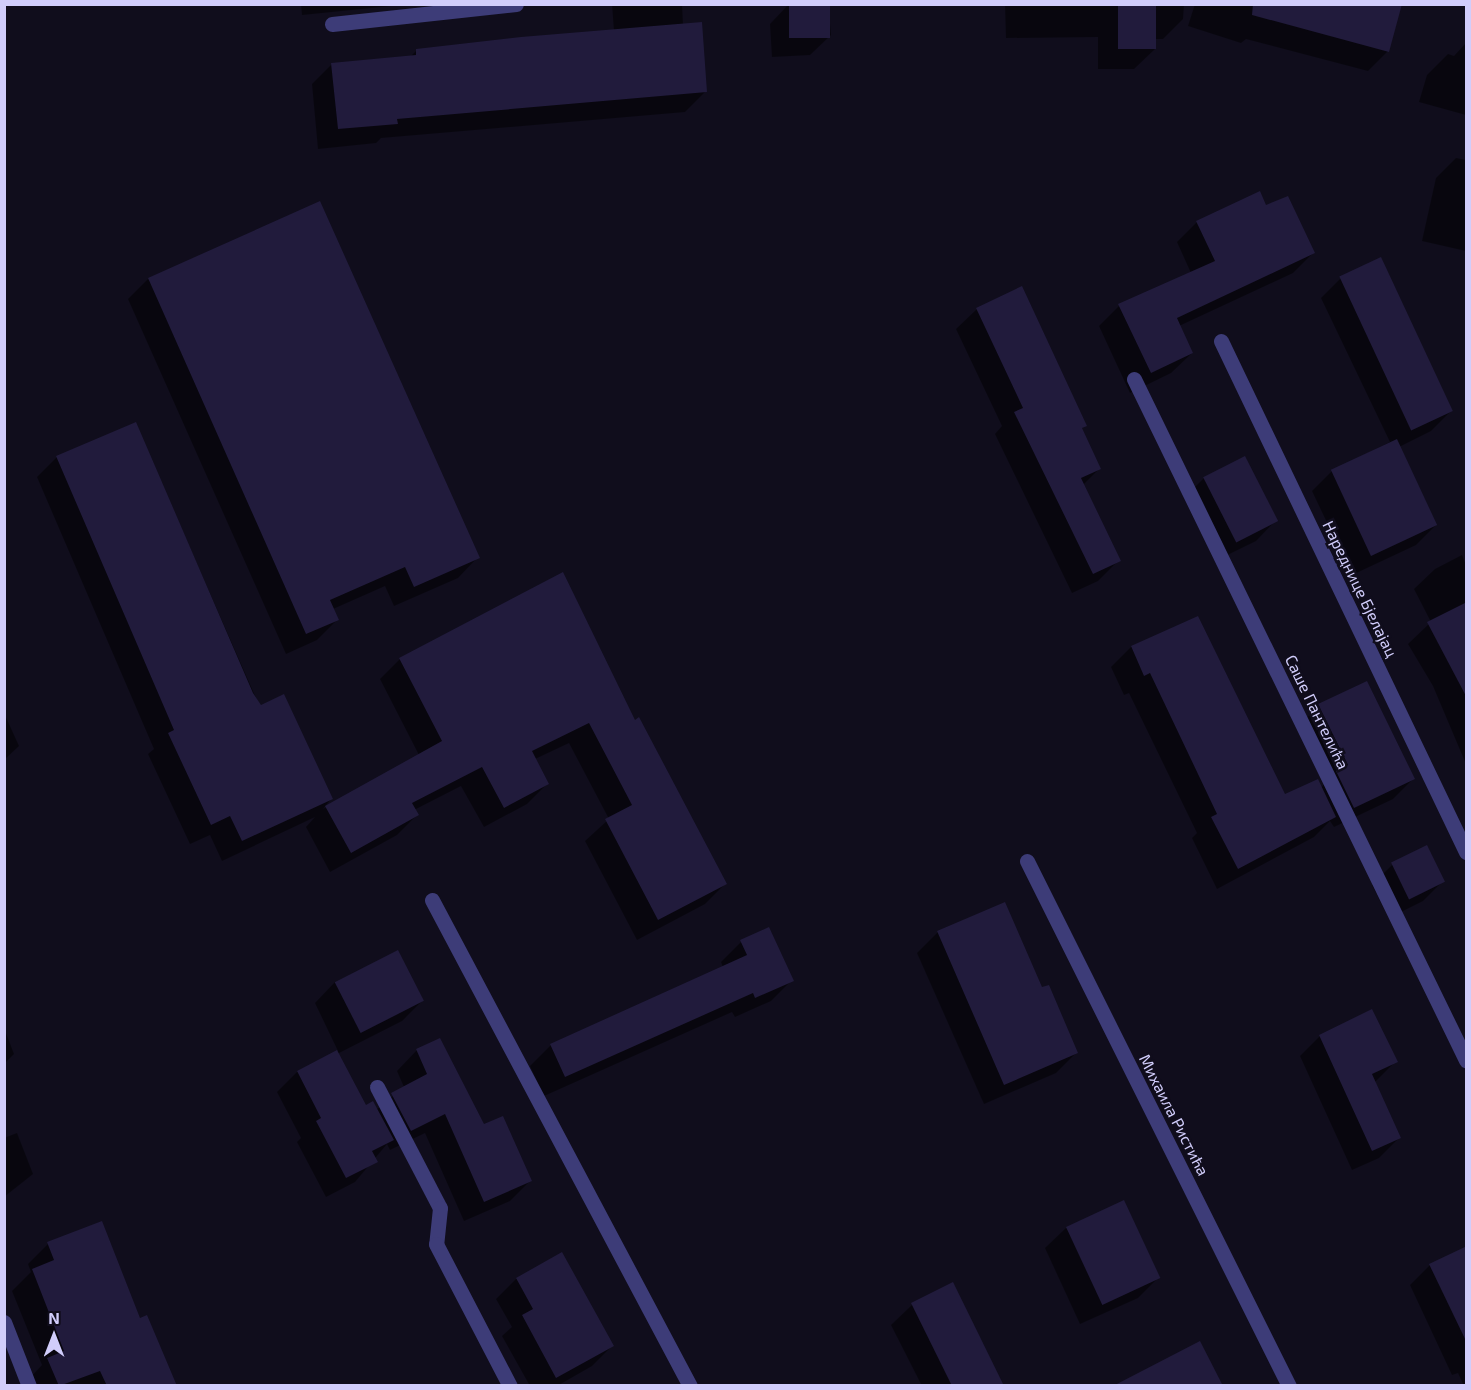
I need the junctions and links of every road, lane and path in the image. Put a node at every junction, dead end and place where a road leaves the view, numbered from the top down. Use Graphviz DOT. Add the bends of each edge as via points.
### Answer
graph roads {
  1 [pos="516,4"];
  2 [pos="332,24"];
  3 [pos="1221,340"];
  4 [pos="1134,379"];
  5 [pos="1467,852"];
  6 [pos="1027,861"];
  7 [pos="432,900"];
  8 [pos="1467,1060"];
  9 [pos="377,1087"];
  10 [pos="4,1322"];
  11 [pos="28,1386"];
  12 [pos="510,1386"];
  13 [pos="690,1386"];
  14 [pos="1289,1386"];
  1 -- 2 [label="street"];
  3 -- 5 [label="street, Нареднице Бјелајац"];
  4 -- 8 [label="street, Саше Пантелића"];
  6 -- 14 [label="street, Михаила Ристића"];
  7 -- 13 [label="street"];
  9 -- 12 [label="street" via="440,1208 436,1244"];
  10 -- 11 [label="street"];
}
